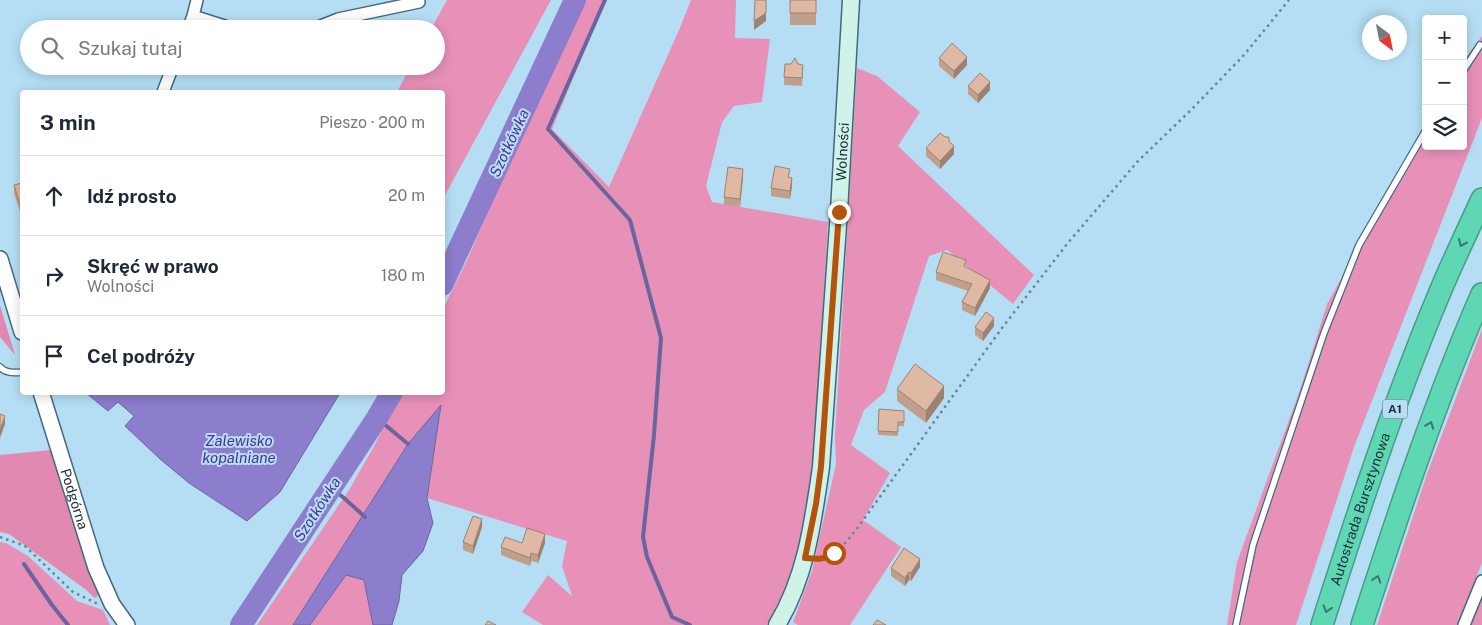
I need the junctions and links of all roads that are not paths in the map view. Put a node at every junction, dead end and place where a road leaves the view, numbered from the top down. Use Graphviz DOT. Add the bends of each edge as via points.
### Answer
graph roads {
  1 [pos="197,0"];
  2 [pos="851,0"];
  3 [pos="419,2"];
  4 [pos="193,16"];
  5 [pos="191,20"];
  6 [pos="206,20"];
  7 [pos="336,20"];
  8 [pos="1480,45"];
  9 [pos="1467,65"];
  10 [pos="170,75"];
  11 [pos="164,90"];
  12 [pos="1422,137"];
  13 [pos="1482,199"];
  14 [pos="0,259"];
  15 [pos="1482,294"];
  16 [pos="20,325"];
  17 [pos="0,367"];
  18 [pos="20,372"];
  19 [pos="42,395"];
  20 [pos="1482,581"];
  21 [pos="127,625"];
  22 [pos="777,625"];
  23 [pos="1236,625"];
  24 [pos="1322,625"];
  25 [pos="1362,625"];
  26 [pos="1464,625"];
  1 -- 4 [label="street"];
  2 -- 22 [label="main road, Wolności" via="821,467 805,558"];
  3 -- 7 [label="street"];
  4 -- 5 [label="street"];
  4 -- 6 [label="street"];
  8 -- 9 [label="lane"];
  10 -- 11 [label="street"];
  12 -- 23 [label="lane" via="1359,245 1324,333 1253,545"];
  13 -- 24 [label="highway, Autostrada Bursztynowa / A1, one-way" via="1406,378"];
  14 -- 16 [label="street"];
  25 -- 15 [label="highway, one-way" via="1401,504"];
  17 -- 18 [label="lane"];
  19 -- 21 [label="street, Podgórna" via="96,568 112,604"];
  20 -- 26 [label="street"];
}
